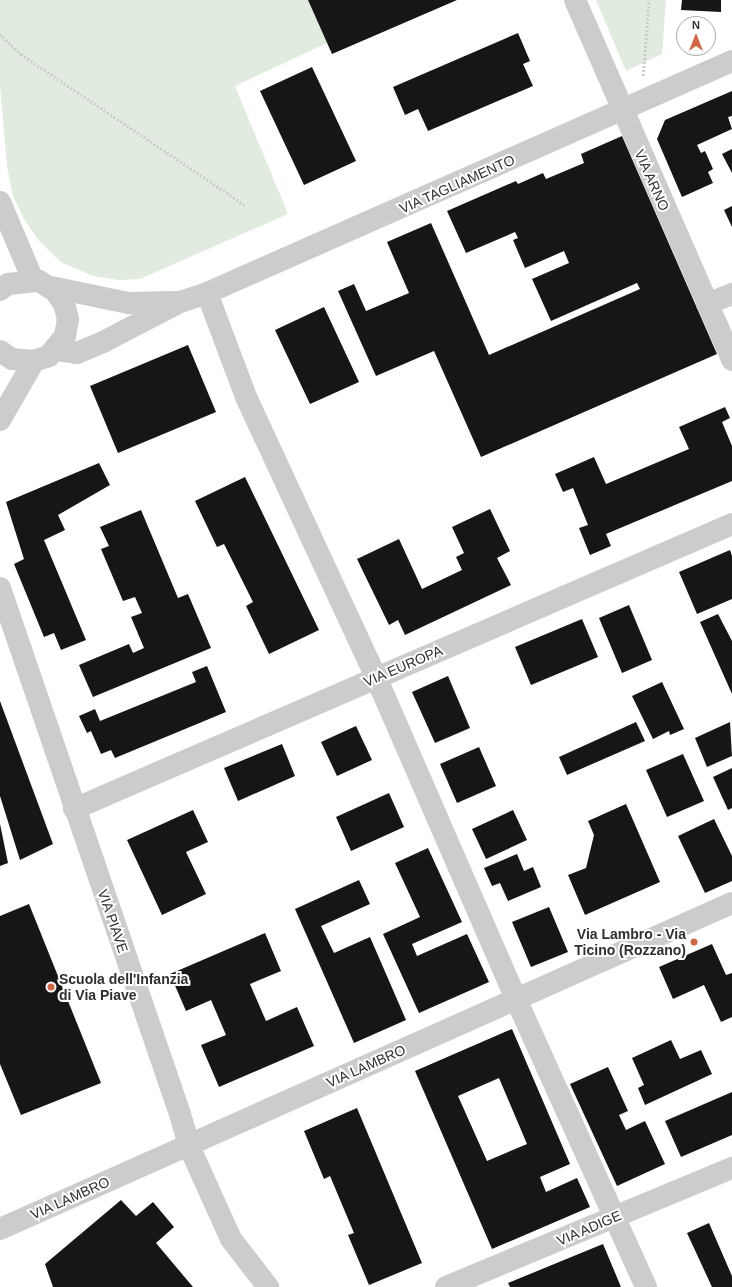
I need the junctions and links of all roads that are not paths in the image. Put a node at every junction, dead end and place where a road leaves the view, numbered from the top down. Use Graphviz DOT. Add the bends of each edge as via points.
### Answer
graph roads {
  1 [pos="575,0"];
  2 [pos="732,61"];
  3 [pos="631,107"];
  4 [pos="0,202"];
  5 [pos="42,284"];
  6 [pos="0,290"];
  7 [pos="207,294"];
  8 [pos="732,294"];
  9 [pos="180,302"];
  10 [pos="707,304"];
  11 [pos="56,350"];
  12 [pos="0,351"];
  13 [pos="732,360"];
  14 [pos="34,361"];
  15 [pos="0,420"];
  16 [pos="732,524"];
  17 [pos="0,588"];
  18 [pos="376,677"];
  19 [pos="74,809"];
  20 [pos="732,903"];
  21 [pos="516,999"];
  22 [pos="189,1146"];
  23 [pos="732,1168"];
  24 [pos="616,1216"];
  25 [pos="0,1229"];
  26 [pos="268,1287"];
  27 [pos="446,1287"];
  28 [pos="646,1287"];
  1 -- 3 [label="street, VIA ARNO"];
  2 -- 3 [label="street, VIA TAGLIAMENTO"];
  3 -- 7 [label="street, VIA TAGLIAMENTO"];
  3 -- 10 [label="street, VIA ARNO"];
  4 -- 5 [label="street"];
  5 -- 6 [label="street" via="8,284"];
  5 -- 9 [label="street, VIA TAGLIAMENTO" via="128,303"];
  5 -- 11 [label="street" via="64,304 68,319 65,336"];
  7 -- 9 [label="street, VIA TAGLIAMENTO"];
  7 -- 18 [label="street" via="246,397"];
  8 -- 10 [label="street"];
  9 -- 11 [label="street, VIA TAGLIAMENTO" via="77,353"];
  10 -- 13 [label="street, VIA ARNO"];
  11 -- 14 [label="street"];
  12 -- 14 [label="street" via="12,359"];
  14 -- 15 [label="street"];
  16 -- 18 [label="street, VIA EUROPA"];
  17 -- 19 [label="street, VIA PIAVE"];
  18 -- 19 [label="street, VIA EUROPA"];
  18 -- 21 [label="street"];
  19 -- 22 [label="street, VIA PIAVE"];
  20 -- 21 [label="street, VIA LAMBRO"];
  21 -- 22 [label="street, VIA LAMBRO"];
  21 -- 24 [label="street"];
  22 -- 25 [label="street, VIA LAMBRO"];
  22 -- 26 [label="street, VIA PIAVE" via="231,1239"];
  23 -- 24 [label="street, VIA ADIGE"];
  24 -- 27 [label="street, VIA ADIGE"];
  24 -- 28 [label="street"];
}
